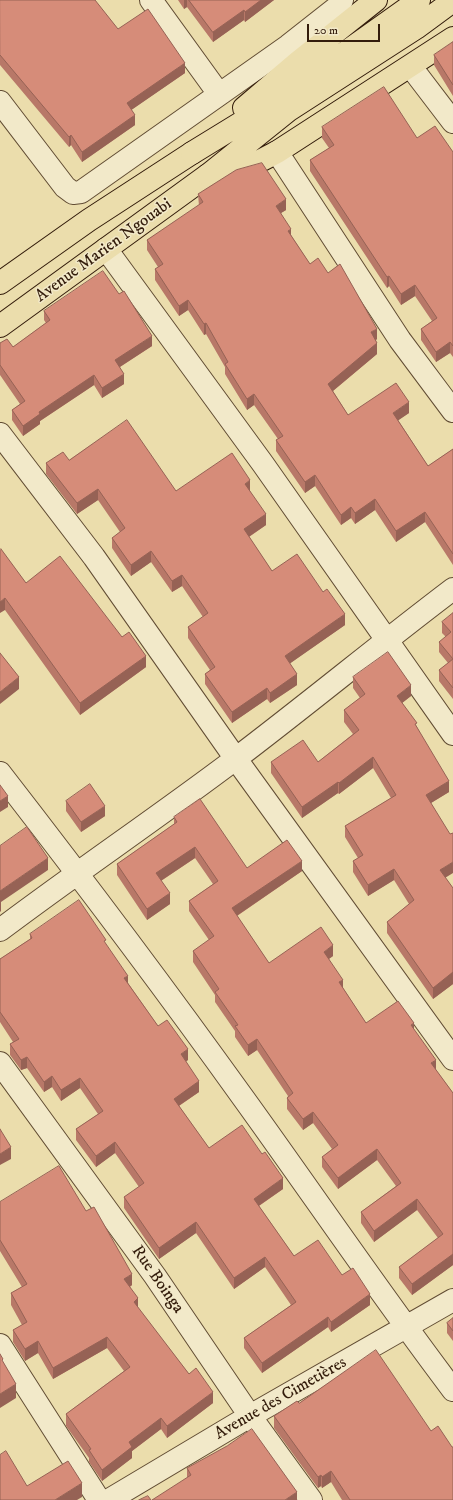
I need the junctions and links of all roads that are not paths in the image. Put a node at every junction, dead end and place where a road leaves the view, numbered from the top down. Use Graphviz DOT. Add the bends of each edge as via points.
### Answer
graph roads {
  1 [pos="151,0"];
  2 [pos="342,0"];
  3 [pos="376,0"];
  4 [pos="420,0"];
  5 [pos="453,1"];
  6 [pos="453,38"];
  7 [pos="411,67"];
  8 [pos="219,94"];
  9 [pos="0,102"];
  10 [pos="284,104"];
  11 [pos="453,122"];
  12 [pos="277,152"];
  13 [pos="192,153"];
  14 [pos="208,175"];
  15 [pos="106,249"];
  16 [pos="0,283"];
  17 [pos="0,326"];
  18 [pos="453,411"];
  19 [pos="0,434"];
  20 [pos="453,589"];
  21 [pos="387,639"];
  22 [pos="453,734"];
  23 [pos="236,759"];
  24 [pos="0,773"];
  25 [pos="77,872"];
  26 [pos="0,930"];
  27 [pos="453,1059"];
  28 [pos="0,1063"];
  29 [pos="453,1300"];
  30 [pos="404,1326"];
  31 [pos="0,1345"];
  32 [pos="453,1390"];
  33 [pos="250,1416"];
  34 [pos="99,1500"];
  35 [pos="109,1500"];
  36 [pos="311,1500"];
  1 -- 8 [label="street"];
  2 -- 8 [label="street" via="340,5 294,42"];
  3 -- 13 [label="main road" via="298,62"];
  4 -- 10 [label="main road"];
  5 -- 10 [label="main road" via="416,28"];
  6 -- 7 [label="main road"];
  7 -- 11 [label="street"];
  7 -- 12 [label="main road"];
  8 -- 9 [label="street" via="82,192 73,193 65,187"];
  10 -- 13 [label="main road"];
  10 -- 14 [label="main road, Avenue Marien Ngouabi"];
  12 -- 14 [label="main road" via="256,163"];
  12 -- 18 [label="street" via="400,340"];
  13 -- 16 [label="main road" via="88,220"];
  14 -- 15 [label="main road, Avenue Marien Ngouabi"];
  15 -- 17 [label="main road, Avenue Marien Ngouabi"];
  15 -- 21 [label="street"];
  19 -- 23 [label="street" via="94,557"];
  20 -- 21 [label="street"];
  21 -- 22 [label="street"];
  21 -- 23 [label="street"];
  23 -- 25 [label="street"];
  23 -- 27 [label="street"];
  24 -- 25 [label="street"];
  25 -- 26 [label="street"];
  25 -- 30 [label="street" via="245,1100"];
  28 -- 33 [label="street, Rue Boinga" via="155,1276"];
  29 -- 30 [label="street, Avenue des Cimetières"];
  30 -- 32 [label="street"];
  30 -- 33 [label="street, Avenue des Cimetières"];
  31 -- 34 [label="street"];
  33 -- 35 [label="street, Avenue des Cimetières"];
  33 -- 36 [label="street, Rue Boinga"];
}
